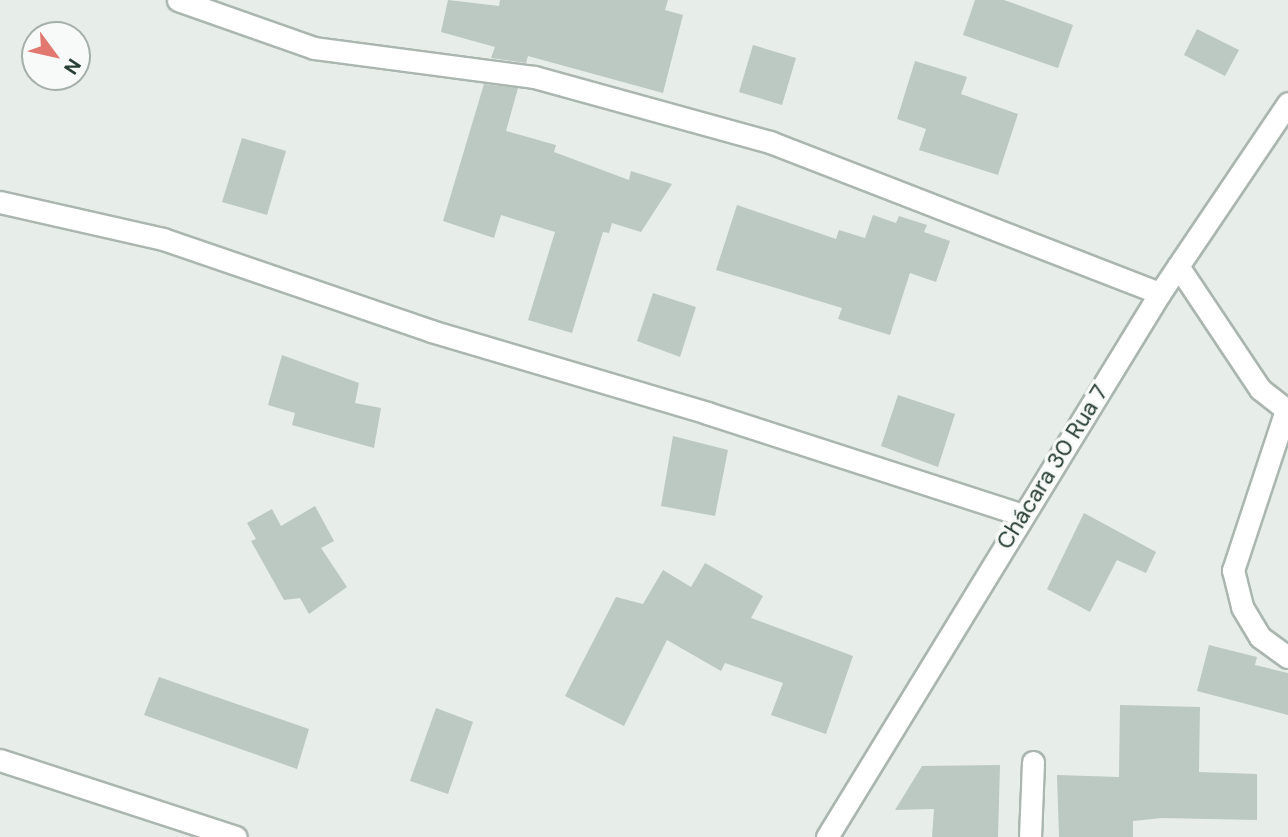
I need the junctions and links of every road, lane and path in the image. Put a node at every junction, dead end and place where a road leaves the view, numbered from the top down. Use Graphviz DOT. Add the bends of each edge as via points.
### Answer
graph roads {
  1 [pos="178,0"];
  2 [pos="1288,103"];
  3 [pos="0,202"];
  4 [pos="1178,266"];
  5 [pos="1160,293"];
  6 [pos="1287,410"];
  7 [pos="1022,515"];
  8 [pos="1288,657"];
  9 [pos="0,760"];
  10 [pos="1033,762"];
  11 [pos="236,837"];
  12 [pos="827,837"];
  13 [pos="1030,837"];
  1 -- 5 [label="street" via="314,48 534,78 770,142"];
  2 -- 4 [label="street, Chácara 30 Rua 7"];
  3 -- 7 [label="street" via="163,239 431,331 707,413"];
  4 -- 5 [label="street, Chácara 30 Rua 7"];
  4 -- 6 [label="street" via="1260,389"];
  5 -- 7 [label="street, Chácara 30 Rua 7"];
  6 -- 8 [label="street" via="1233,569 1242,607 1260,637"];
  7 -- 12 [label="street, Chácara 30 Rua 7"];
  9 -- 11 [label="street"];
  10 -- 13 [label="street"];
}
